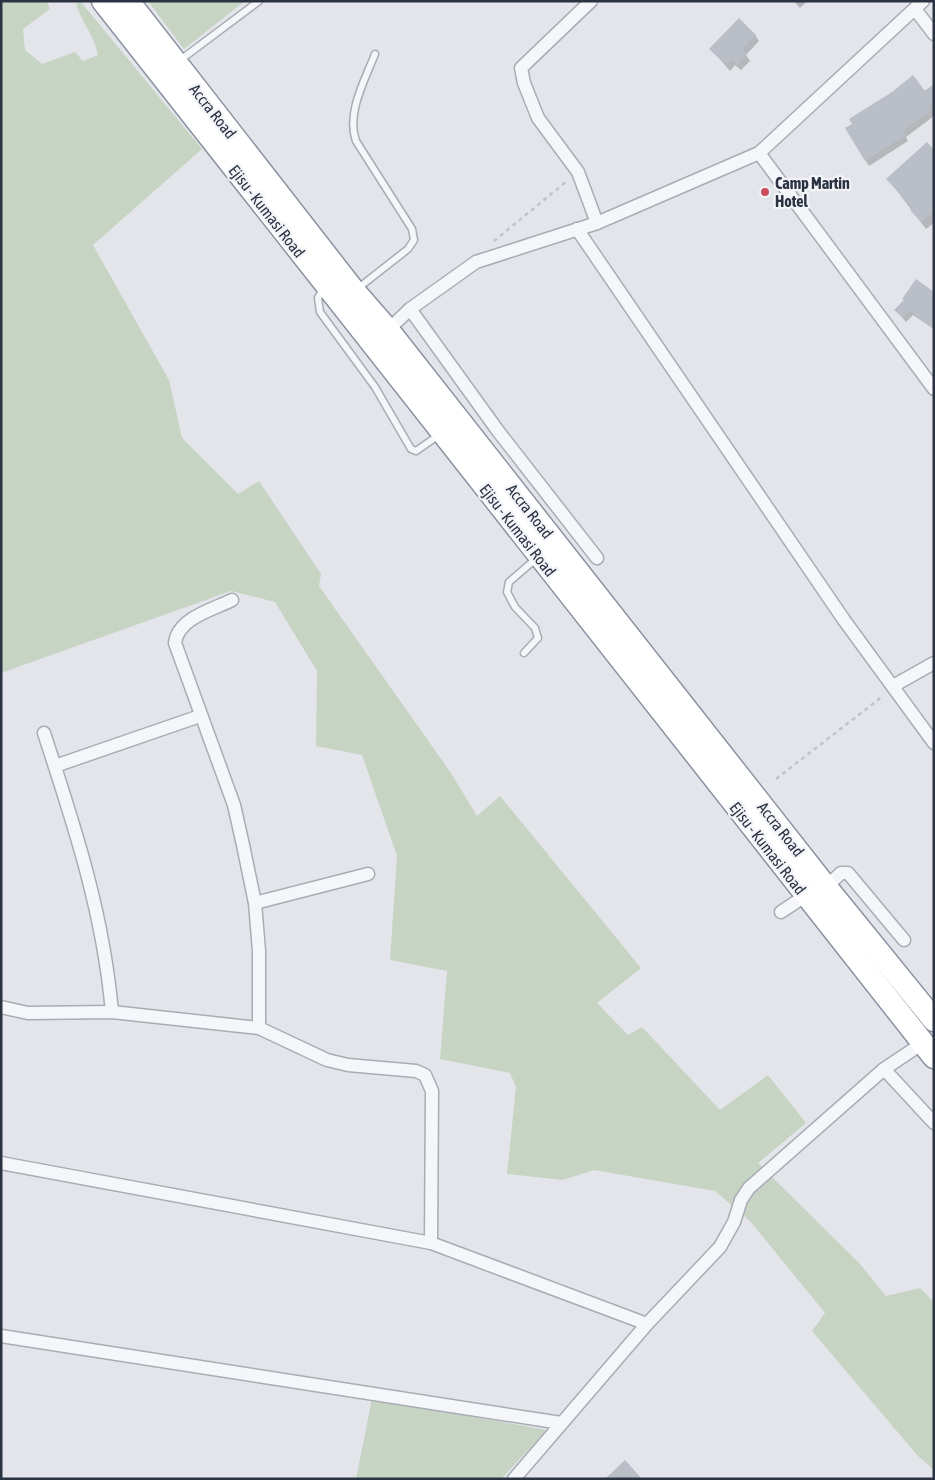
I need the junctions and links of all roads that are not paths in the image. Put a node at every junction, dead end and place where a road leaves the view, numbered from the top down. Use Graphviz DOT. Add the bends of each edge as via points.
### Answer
graph roads {
  1 [pos="103,1"];
  2 [pos="128,1"];
  3 [pos="259,1"];
  4 [pos="591,1"];
  5 [pos="919,5"];
  6 [pos="934,34"];
  7 [pos="374,54"];
  8 [pos="176,63"];
  9 [pos="759,153"];
  10 [pos="597,223"];
  11 [pos="577,229"];
  12 [pos="325,286"];
  13 [pos="354,291"];
  14 [pos="410,309"];
  15 [pos="388,330"];
  16 [pos="932,381"];
  17 [pos="442,433"];
  18 [pos="538,556"];
  19 [pos="597,558"];
  20 [pos="232,600"];
  21 [pos="524,653"];
  22 [pos="934,663"];
  23 [pos="893,686"];
  24 [pos="200,716"];
  25 [pos="44,732"];
  26 [pos="934,743"];
  27 [pos="55,766"];
  28 [pos="368,874"];
  29 [pos="826,887"];
  30 [pos="805,896"];
  31 [pos="255,903"];
  32 [pos="781,912"];
  33 [pos="904,940"];
  34 [pos="1,1007"];
  35 [pos="112,1012"];
  36 [pos="934,1020"];
  37 [pos="259,1028"];
  38 [pos="928,1050"];
  39 [pos="884,1069"];
  40 [pos="934,1123"];
  41 [pos="7,1164"];
  42 [pos="1,1173"];
  43 [pos="431,1243"];
  44 [pos="647,1324"];
  45 [pos="1,1336"];
  46 [pos="561,1423"];
  47 [pos="514,1479"];
  1 -- 12 [label="highway, Ejisu - Kumasi Road"];
  2 -- 8 [label="highway, Accra Road"];
  3 -- 8 [label="lane"];
  4 -- 10 [label="street" via="521,68 538,118 578,172"];
  5 -- 6 [label="street"];
  5 -- 9 [label="street"];
  7 -- 13 [label="lane" via="352,117 352,131 412,229 414,240 408,249"];
  8 -- 13 [label="highway, Accra Road"];
  9 -- 10 [label="street"];
  9 -- 16 [label="street"];
  10 -- 11 [label="street"];
  11 -- 14 [label="street" via="476,262"];
  11 -- 23 [label="street" via="844,620"];
  12 -- 17 [label="highway, Ejisu - Kumasi Road"];
  12 -- 17 [label="lane" via="318,298 320,312 375,387 411,449 416,451"];
  13 -- 15 [label="highway, Accra Road"];
  14 -- 15 [label="street"];
  14 -- 19 [label="street" via="498,431"];
  15 -- 29 [label="highway, Accra Road"];
  17 -- 18 [label="highway, Ejisu - Kumasi Road"];
  18 -- 21 [label="lane" via="509,582 507,592 514,607 535,628 538,638"];
  18 -- 30 [label="highway, Ejisu - Kumasi Road"];
  20 -- 24 [label="street" via="185,623 176,634 175,643"];
  22 -- 23 [label="street"];
  23 -- 26 [label="street"];
  24 -- 27 [label="street"];
  24 -- 31 [label="street" via="234,805"];
  25 -- 27 [label="street"];
  27 -- 35 [label="street" via="83,853 102,928"];
  28 -- 31 [label="street"];
  29 -- 33 [label="street" via="841,873 848,873"];
  29 -- 36 [label="highway, Accra Road"];
  30 -- 32 [label="street"];
  30 -- 38 [label="highway, Ejisu - Kumasi Road"];
  31 -- 37 [label="street"];
  34 -- 35 [label="street" via="28,1013"];
  35 -- 37 [label="street"];
  37 -- 43 [label="street" via="327,1060 416,1071 425,1075 432,1091"];
  38 -- 39 [label="street"];
  39 -- 40 [label="street"];
  39 -- 44 [label="street" via="749,1188 720,1247"];
  41 -- 42 [label="street"];
  41 -- 43 [label="street"];
  43 -- 44 [label="street"];
  44 -- 46 [label="street"];
  45 -- 46 [label="street"];
  46 -- 47 [label="street"];
}
